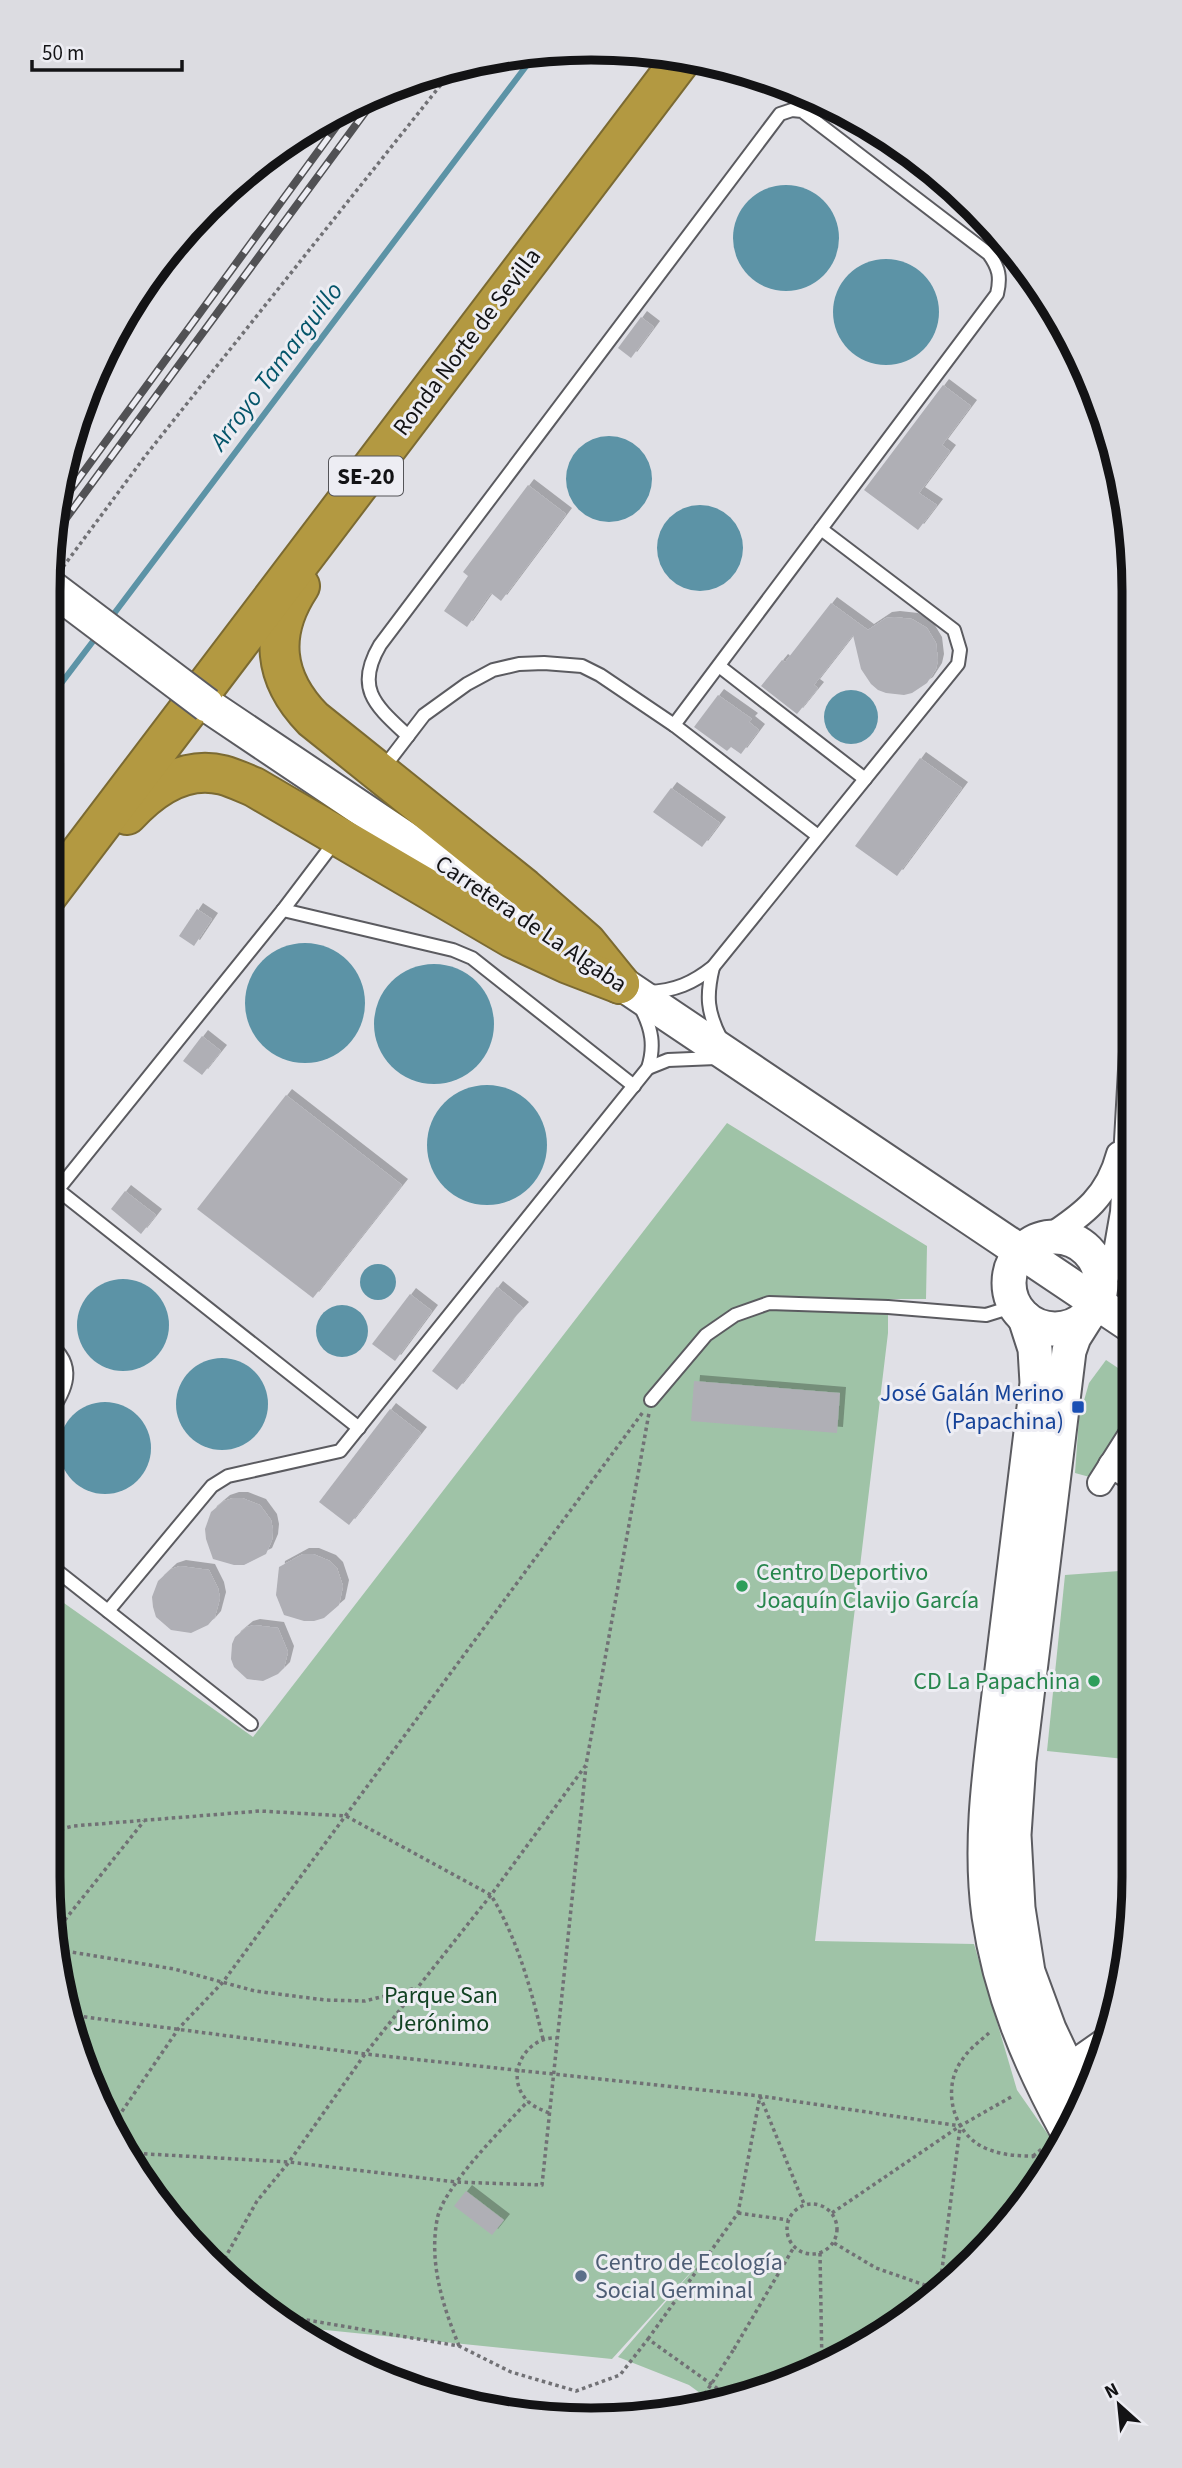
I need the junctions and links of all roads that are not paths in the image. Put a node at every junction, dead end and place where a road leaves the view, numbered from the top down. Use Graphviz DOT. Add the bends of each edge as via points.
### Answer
graph roads {
  1 [pos="647,63"];
  2 [pos="677,67"];
  3 [pos="438,380"];
  4 [pos="821,529"];
  5 [pos="60,587"];
  6 [pos="719,666"];
  7 [pos="674,725"];
  8 [pos="408,736"];
  9 [pos="388,762"];
  10 [pos="865,779"];
  11 [pos="60,836"];
  12 [pos="818,836"];
  13 [pos="333,844"];
  14 [pos="60,878"];
  15 [pos="60,891"];
  16 [pos="284,910"];
  17 [pos="713,967"];
  18 [pos="626,988"];
  19 [pos="734,1060"];
  20 [pos="648,1068"];
  21 [pos="634,1086"];
  22 [pos="1122,1139"];
  23 [pos="60,1188"];
  24 [pos="60,1192"];
  25 [pos="968,1216"];
  26 [pos="1122,1222"];
  27 [pos="1036,1244"];
  28 [pos="1016,1303"];
  29 [pos="1095,1304"];
  30 [pos="1122,1321"];
  31 [pos="60,1355"];
  32 [pos="60,1398"];
  33 [pos="651,1400"];
  34 [pos="359,1428"];
  35 [pos="1122,1448"];
  36 [pos="1122,1477"];
  37 [pos="60,1573"];
  38 [pos="108,1611"];
  39 [pos="251,1724"];
  40 [pos="1094,2047"];
  41 [pos="1039,2082"];
  42 [pos="1074,2097"];
  43 [pos="1054,2137"];
  1 -- 11 [label="highway, Ronda Norte de Sevilla / SE-20"];
  2 -- 3 [label="highway, Ronda Norte de Sevilla / SE-20"];
  3 -- 14 [label="highway, Ronda Norte de Sevilla / SE-20"];
  3 -- 18 [label="highway" via="287,606 279,641 285,682 313,719 524,887 586,942"];
  4 -- 6 [label="lane"];
  4 -- 8 [label="lane" via="997,294 1000,282 998,267 989,254 802,111 792,110 780,114 380,645 369,663 370,691 383,712"];
  4 -- 10 [label="lane" via="954,630 960,650 958,664"];
  5 -- 18 [label="main road, Carretera de La Algaba, bridge" via="207,705"];
  6 -- 7 [label="lane"];
  6 -- 10 [label="lane"];
  7 -- 8 [label="lane" via="582,666 544,663 502,668 476,679 424,715"];
  7 -- 12 [label="lane"];
  8 -- 9 [label="lane"];
  10 -- 12 [label="lane"];
  12 -- 17 [label="lane"];
  13 -- 16 [label="lane"];
  15 -- 18 [label="highway" via="151,791 185,776 223,775 254,787 512,939"];
  16 -- 21 [label="lane" via="472,958"];
  16 -- 23 [label="lane"];
  17 -- 18 [label="lane" via="678,988"];
  17 -- 19 [label="lane" via="707,993 711,1017"];
  18 -- 19 [label="main road, Carretera de La Algaba"];
  18 -- 20 [label="lane" via="649,1022 653,1041"];
  19 -- 20 [label="lane" via="688,1058"];
  19 -- 25 [label="main road, Carretera de La Algaba"];
  20 -- 21 [label="lane"];
  21 -- 34 [label="lane"];
  22 -- 27 [label="street" via="1110,1181 1096,1201 1077,1219"];
  24 -- 34 [label="lane"];
  25 -- 27 [label="main road, Carretera de La Algaba"];
  25 -- 28 [label="main road" via="998,1252"];
  26 -- 29 [label="street" via="1116,1252"];
  27 -- 28 [label="main road" via="1011,1270"];
  27 -- 29 [label="main road, Carretera de La Algaba"];
  28 -- 29 [label="main road" via="1041,1328 1060,1329 1079,1323"];
  28 -- 33 [label="lane" via="986,1315 769,1303 735,1315 706,1335"];
  28 -- 41 [label="main road" via="1035,1349 1037,1384 990,1771 985,1857 989,1916 1003,1982"];
  29 -- 30 [label="main road, Carretera de La Algaba"];
  29 -- 41 [label="main road" via="1069,1351 1019,1761 1014,1835 1018,1908 1028,1972 1042,2013"];
  31 -- 32 [label="lane" via="66,1367 65,1391"];
  34 -- 38 [label="lane" via="340,1451 228,1476 212,1486"];
  35 -- 36 [label="street" via="1105,1474"];
  37 -- 38 [label="lane"];
  38 -- 39 [label="lane"];
  40 -- 41 [label="street"];
  41 -- 42 [label="main road"];
  41 -- 43 [label="main road"];
}
